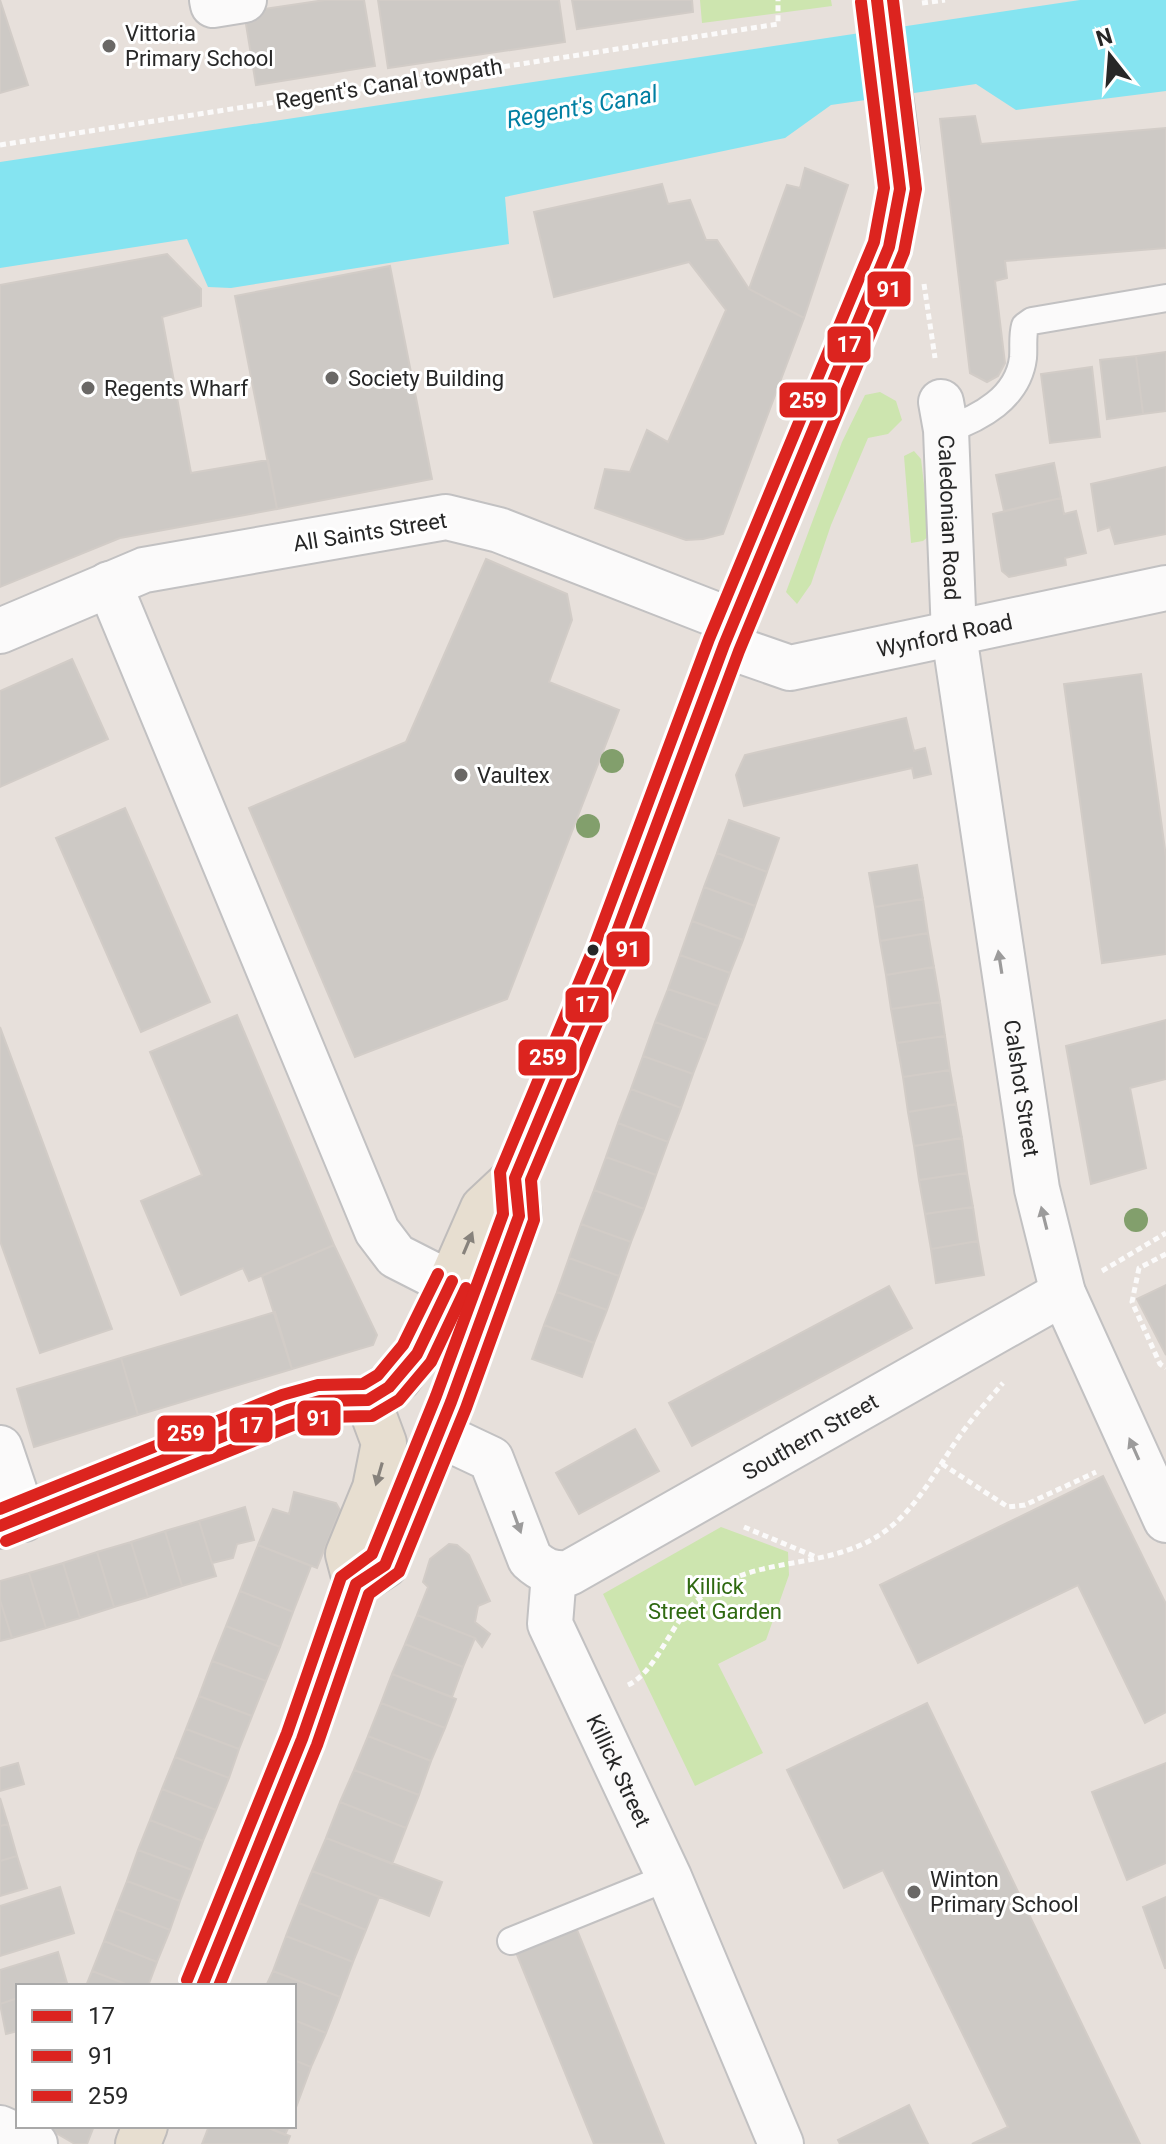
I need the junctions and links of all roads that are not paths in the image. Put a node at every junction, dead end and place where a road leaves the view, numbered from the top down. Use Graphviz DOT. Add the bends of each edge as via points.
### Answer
graph roads {
  1 [pos="212,0"];
  2 [pos="244,0"];
  3 [pos="877,0"];
  4 [pos="1166,298"];
  5 [pos="944,416"];
  6 [pos="109,584"];
  7 [pos="1166,588"];
  8 [pos="0,631"];
  9 [pos="730,634"];
  10 [pos="954,635"];
  11 [pos="515,1178"];
  12 [pos="451,1284"];
  13 [pos="1063,1293"];
  14 [pos="368,1400"];
  15 [pos="438,1434"];
  16 [pos="0,1448"];
  17 [pos="1166,1520"];
  18 [pos="12,1523"];
  19 [pos="554,1574"];
  20 [pos="356,1584"];
  21 [pos="669,1877"];
  22 [pos="511,1941"];
  23 [pos="203,1984"];
  24 [pos="0,2128"];
  25 [pos="35,2144"];
  26 [pos="781,2144"];
  1 -- 2 [label="street" via="213,5"];
  3 -- 9 [label="main road, bridge" via="900,189 889,247"];
  4 -- 5 [label="lane" via="1032,321 1025,326 1023,358 1009,392 973,421"];
  5 -- 10 [label="street, Caledonian Road"];
  6 -- 8 [label="street, All Saints Street"];
  6 -- 9 [label="street, All Saints Street" via="144,570 446,517 499,530"];
  6 -- 12 [label="street" via="377,1231 396,1256"];
  7 -- 10 [label="street, Wynford Road"];
  9 -- 10 [label="street, Wynford Road" via="790,668"];
  9 -- 11 [label="main road" via="609,953"];
  13 -- 10 [label="street, Calshot Street, one-way" via="1037,1189"];
  12 -- 11 [label="main road, one-way" via="483,1208"];
  11 -- 15 [label="main road" via="519,1216"];
  12 -- 14 [label="main road" via="417,1354 389,1387"];
  17 -- 13 [label="street, Calshot Street, one-way"];
  13 -- 19 [label="street, Southern Street" via="579,1570"];
  14 -- 18 [label="main road" via="320,1401 276,1414"];
  14 -- 20 [label="main road, one-way" via="384,1443 375,1488 348,1554"];
  15 -- 19 [label="street, one-way" via="491,1459 530,1559"];
  15 -- 20 [label="main road" via="385,1565"];
  16 -- 18 [label="street"];
  19 -- 21 [label="street, Killick Street" via="550,1624"];
  20 -- 23 [label="main road" via="302,1739"];
  21 -- 22 [label="lane"];
  21 -- 26 [label="street, Killick Street"];
  24 -- 25 [label="street"];
}
